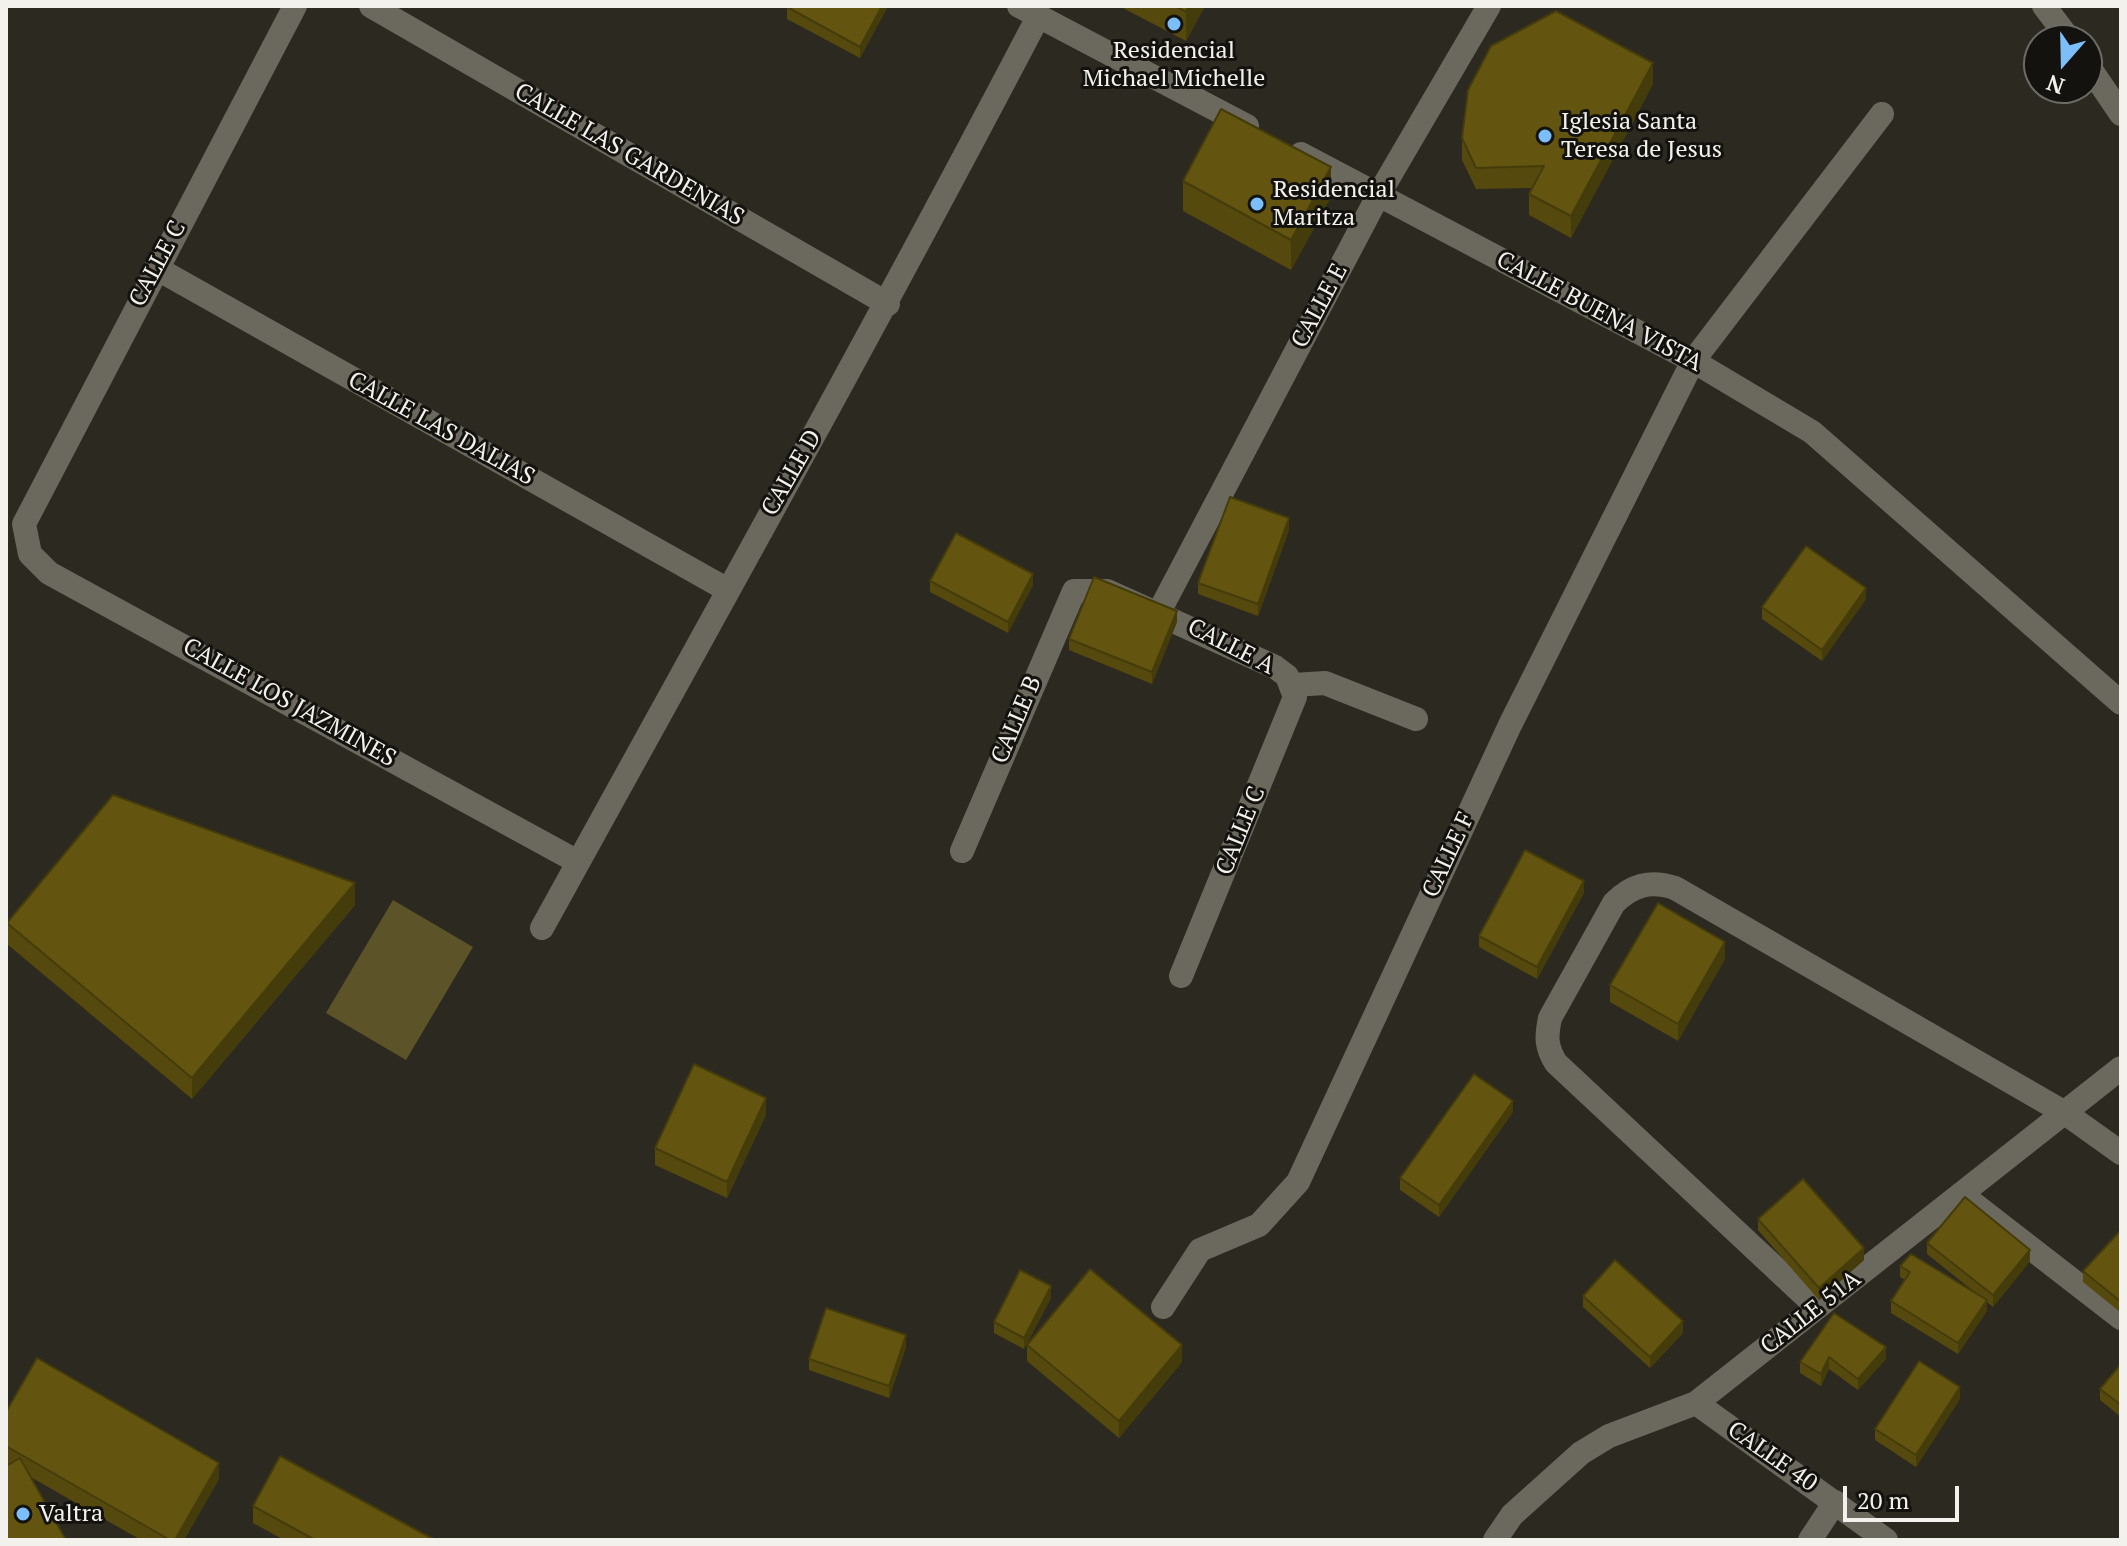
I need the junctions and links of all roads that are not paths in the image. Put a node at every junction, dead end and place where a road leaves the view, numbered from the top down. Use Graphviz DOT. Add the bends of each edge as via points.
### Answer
graph roads {
  1 [pos="295,6"];
  2 [pos="371,6"];
  3 [pos="1489,6"];
  4 [pos="2044,6"];
  5 [pos="1028,11"];
  6 [pos="2058,24"];
  7 [pos="2103,88"];
  8 [pos="1882,114"];
  9 [pos="2121,114"];
  10 [pos="1379,194"];
  11 [pos="156,268"];
  12 [pos="888,304"];
  13 [pos="1693,361"];
  14 [pos="24,524"];
  15 [pos="726,589"];
  16 [pos="1074,591"];
  17 [pos="1159,612"];
  18 [pos="1293,685"];
  19 [pos="2121,703"];
  20 [pos="1416,719"];
  21 [pos="962,851"];
  22 [pos="578,862"];
  23 [pos="542,928"];
  24 [pos="1181,976"];
  25 [pos="2121,1068"];
  26 [pos="2065,1113"];
  27 [pos="2121,1153"];
  28 [pos="1961,1194"];
  29 [pos="1163,1307"];
  30 [pos="1817,1307"];
  31 [pos="2121,1318"];
  32 [pos="1696,1403"];
  33 [pos="1835,1502"];
  34 [pos="1495,1540"];
  35 [pos="1810,1540"];
  36 [pos="1886,1540"];
  1 -- 11 [label="street, CALLE C"];
  2 -- 12 [label="street, CALLE LAS GARDENIAS"];
  3 -- 10 [label="street, CALLE E"];
  4 -- 6 [label="street"];
  5 -- 10 [label="street, CALLE BUENA VISTA"];
  5 -- 12 [label="street, CALLE D"];
  7 -- 9 [label="street"];
  8 -- 13 [label="street, CALLE F"];
  10 -- 13 [label="street, CALLE BUENA VISTA"];
  10 -- 17 [label="street, CALLE E"];
  11 -- 14 [label="street, CALLE C"];
  11 -- 15 [label="street, CALLE LAS DALIAS"];
  12 -- 15 [label="street, CALLE D"];
  13 -- 19 [label="street, CALLE BUENA VISTA" via="1812,432"];
  13 -- 29 [label="street, CALLE F" via="1510,725 1298,1182 1259,1225 1200,1250"];
  14 -- 22 [label="street, CALLE LOS JAZMINES" via="30,554 49,573"];
  15 -- 22 [label="street, CALLE D"];
  16 -- 17 [label="street, CALLE A" via="1107,591"];
  16 -- 21 [label="street, CALLE B"];
  17 -- 18 [label="street, CALLE A" via="1275,667"];
  18 -- 20 [label="street" via="1325,683"];
  18 -- 24 [label="street, CALLE C" via="1291,709"];
  22 -- 23 [label="street, CALLE D"];
  25 -- 26 [label="street, CALLE 51A"];
  26 -- 27 [label="street"];
  26 -- 28 [label="street, CALLE 51A"];
  26 -- 30 [label="street" via="1675,888 1659,883 1626,891 1614,903 1550,1018 1548,1051"];
  28 -- 30 [label="street, CALLE 51A"];
  28 -- 31 [label="street"];
  30 -- 32 [label="street, CALLE 51A"];
  32 -- 33 [label="street, CALLE 40"];
  32 -- 34 [label="street, CALLE 51A" via="1609,1436 1581,1453 1512,1515"];
  33 -- 35 [label="street"];
  33 -- 36 [label="street, CALLE 40"];
}
